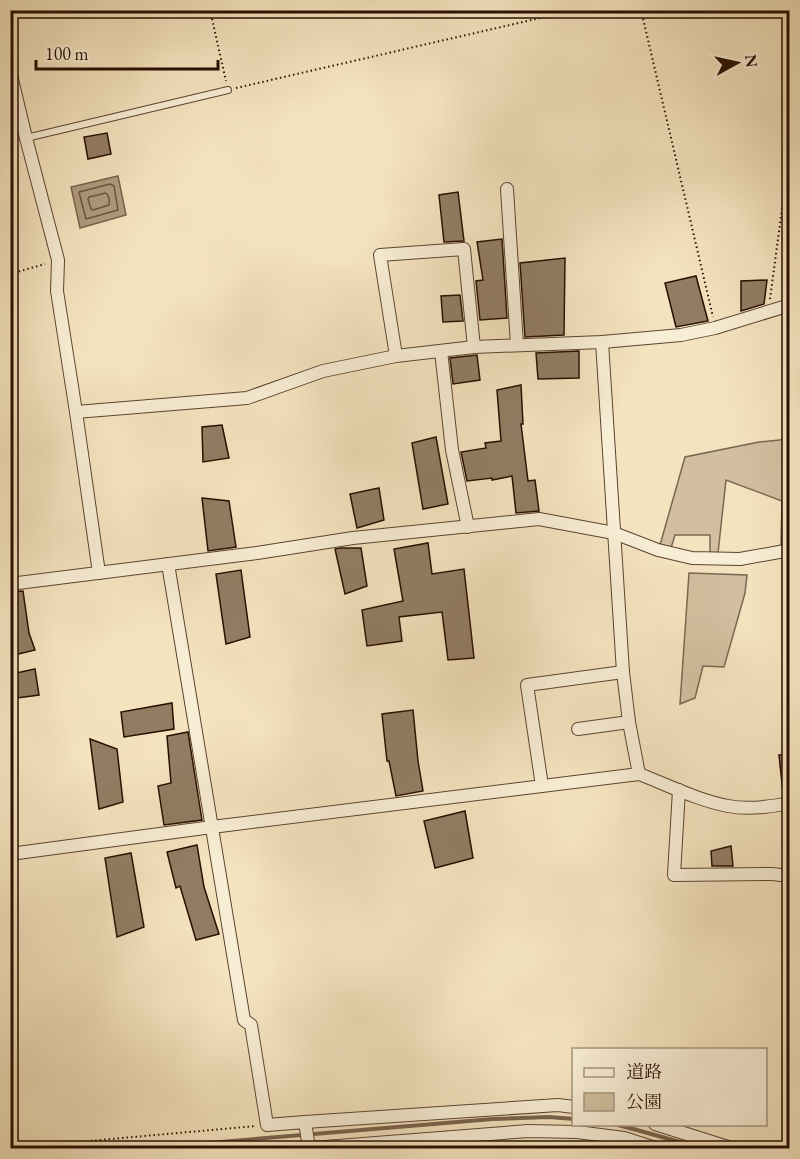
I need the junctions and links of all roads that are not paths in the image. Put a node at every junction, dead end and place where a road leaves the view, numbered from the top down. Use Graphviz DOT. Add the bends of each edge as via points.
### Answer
graph roads {
  1 [pos="10,71"];
  2 [pos="228,90"];
  3 [pos="26,138"];
  4 [pos="507,189"];
  5 [pos="789,305"];
  6 [pos="602,342"];
  7 [pos="516,345"];
  8 [pos="474,347"];
  9 [pos="441,351"];
  10 [pos="396,356"];
  11 [pos="76,412"];
  12 [pos="468,527"];
  13 [pos="614,533"];
  14 [pos="789,550"];
  15 [pos="168,564"];
  16 [pos="99,573"];
  17 [pos="10,584"];
  18 [pos="623,672"];
  19 [pos="629,722"];
  20 [pos="578,729"];
  21 [pos="639,774"];
  22 [pos="542,786"];
  23 [pos="680,790"];
  24 [pos="789,803"];
  25 [pos="212,827"];
  26 [pos="10,854"];
  27 [pos="789,876"];
  28 [pos="572,1107"];
  29 [pos="305,1124"];
  30 [pos="658,1126"];
  31 [pos="310,1147"];
  32 [pos="655,1149"];
  33 [pos="730,1149"];
  1 -- 3 [label="street"];
  2 -- 3 [label="lane"];
  3 -- 11 [label="street" via="58,260 57,291"];
  4 -- 7 [label="street"];
  5 -- 6 [label="street" via="681,335"];
  6 -- 7 [label="street"];
  6 -- 13 [label="street"];
  7 -- 8 [label="street"];
  8 -- 9 [label="street"];
  8 -- 10 [label="street" via="464,249 380,255"];
  9 -- 10 [label="street"];
  9 -- 12 [label="street" via="452,450"];
  10 -- 11 [label="street" via="323,371 247,398"];
  11 -- 16 [label="street"];
  12 -- 13 [label="street" via="539,519"];
  12 -- 15 [label="street" via="353,538"];
  13 -- 14 [label="street" via="692,558 740,559"];
  13 -- 18 [label="street"];
  15 -- 16 [label="street"];
  15 -- 25 [label="street"];
  16 -- 17 [label="street"];
  18 -- 19 [label="street"];
  18 -- 22 [label="street" via="527,685"];
  19 -- 20 [label="street"];
  19 -- 21 [label="street"];
  21 -- 22 [label="street"];
  21 -- 23 [label="street"];
  22 -- 25 [label="street"];
  23 -- 24 [label="street" via="729,807"];
  23 -- 27 [label="street" via="674,875"];
  25 -- 26 [label="street"];
  25 -- 29 [label="street" via="244,1020 251,1025 267,1125"];
  28 -- 29 [label="street"];
  29 -- 31 [label="street"];
  30 -- 33 [label="street"];
  31 -- 32 [label="street" via="528,1131 624,1138"];
}
